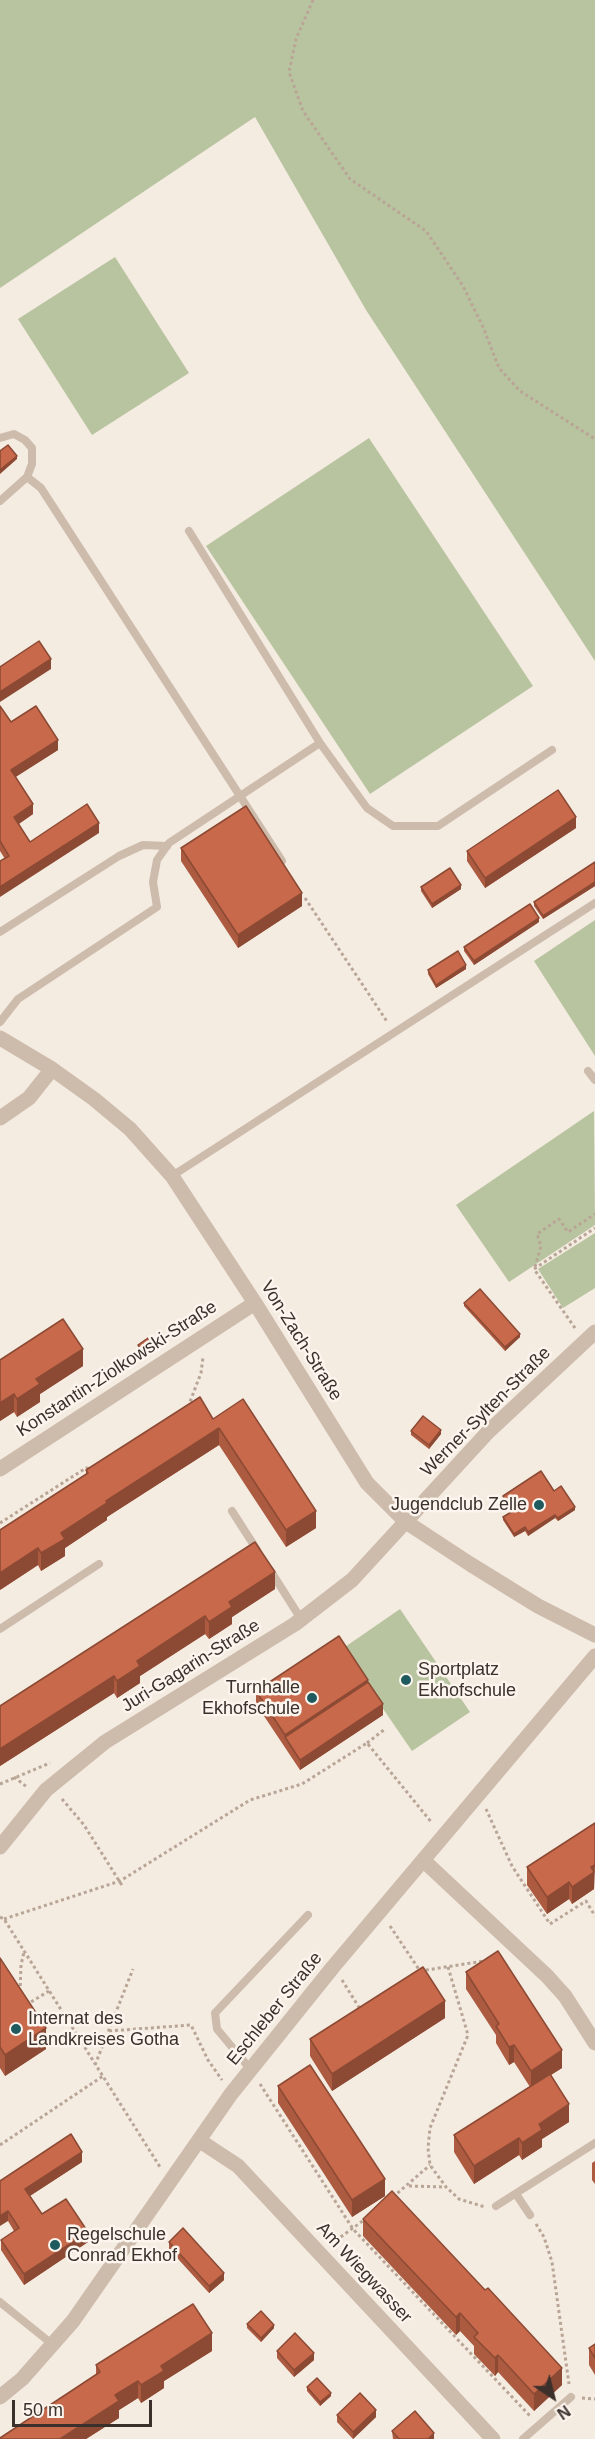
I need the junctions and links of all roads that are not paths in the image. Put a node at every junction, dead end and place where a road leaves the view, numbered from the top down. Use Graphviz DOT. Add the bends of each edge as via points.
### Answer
graph roads {
  1 [pos="0,438"];
  2 [pos="27,477"];
  3 [pos="0,501"];
  4 [pos="189,531"];
  5 [pos="320,743"];
  6 [pos="552,750"];
  7 [pos="240,796"];
  8 [pos="167,846"];
  9 [pos="287,870"];
  10 [pos="595,903"];
  11 [pos="0,932"];
  12 [pos="0,1022"];
  13 [pos="0,1038"];
  14 [pos="52,1069"];
  15 [pos="588,1071"];
  16 [pos="595,1080"];
  17 [pos="0,1118"];
  18 [pos="172,1176"];
  19 [pos="255,1303"];
  20 [pos="590,1336"];
  21 [pos="0,1469"];
  22 [pos="232,1510"];
  23 [pos="406,1522"];
  24 [pos="99,1564"];
  25 [pos="302,1619"];
  26 [pos="0,1629"];
  27 [pos="595,1635"];
  28 [pos="595,1656"];
  29 [pos="0,1847"];
  30 [pos="423,1860"];
  31 [pos="308,1914"];
  32 [pos="595,2043"];
  33 [pos="251,2070"];
  34 [pos="200,2141"];
  35 [pos="595,2143"];
  36 [pos="516,2193"];
  37 [pos="496,2206"];
  38 [pos="530,2215"];
  39 [pos="0,2302"];
  40 [pos="52,2344"];
  41 [pos="0,2397"];
  42 [pos="571,2397"];
  43 [pos="493,2439"];
  44 [pos="523,2439"];
  1 -- 2 [label="lane" via="14,434 32,448"];
  2 -- 3 [label="lane"];
  2 -- 7 [label="lane" via="41,488"];
  4 -- 5 [label="lane"];
  5 -- 6 [label="lane" via="367,808 393,826 438,826"];
  5 -- 7 [label="lane"];
  7 -- 8 [label="lane"];
  7 -- 9 [label="lane"];
  8 -- 11 [label="lane" via="143,845 119,856"];
  8 -- 12 [label="lane" via="158,860 153,882 157,907 18,999"];
  10 -- 18 [label="lane"];
  13 -- 14 [label="street, Von-Zach-Straße"];
  14 -- 17 [label="street" via="29,1098"];
  14 -- 18 [label="street, Von-Zach-Straße" via="130,1129"];
  15 -- 16 [label="lane"];
  18 -- 19 [label="street, Von-Zach-Straße"];
  19 -- 21 [label="street, Konstantin-Ziolkowski-Straße"];
  19 -- 23 [label="street, Von-Zach-Straße" via="367,1483"];
  20 -- 23 [label="street, Werner-Sylten-Straße" via="488,1432"];
  22 -- 25 [label="lane"];
  23 -- 25 [label="street, Juri-Gagarin-Straße" via="352,1580"];
  23 -- 27 [label="street, Von-Zach-Straße" via="519,1594"];
  24 -- 26 [label="lane"];
  25 -- 29 [label="street, Juri-Gagarin-Straße" via="105,1742 51,1786"];
  28 -- 30 [label="street, Eschleber Straße"];
  30 -- 32 [label="street" via="547,1976"];
  30 -- 33 [label="street, Eschleber Straße"];
  31 -- 33 [label="lane" via="215,2013 217,2029"];
  33 -- 34 [label="street, Eschleber Straße"];
  34 -- 40 [label="street, Eschleber Straße"];
  34 -- 43 [label="street, Am Wiegwasser" via="238,2166"];
  35 -- 36 [label="lane"];
  36 -- 37 [label="lane"];
  36 -- 38 [label="lane"];
  39 -- 40 [label="lane"];
  40 -- 41 [label="street, Eschleber Straße" via="22,2379"];
  42 -- 44 [label="lane"];
}
